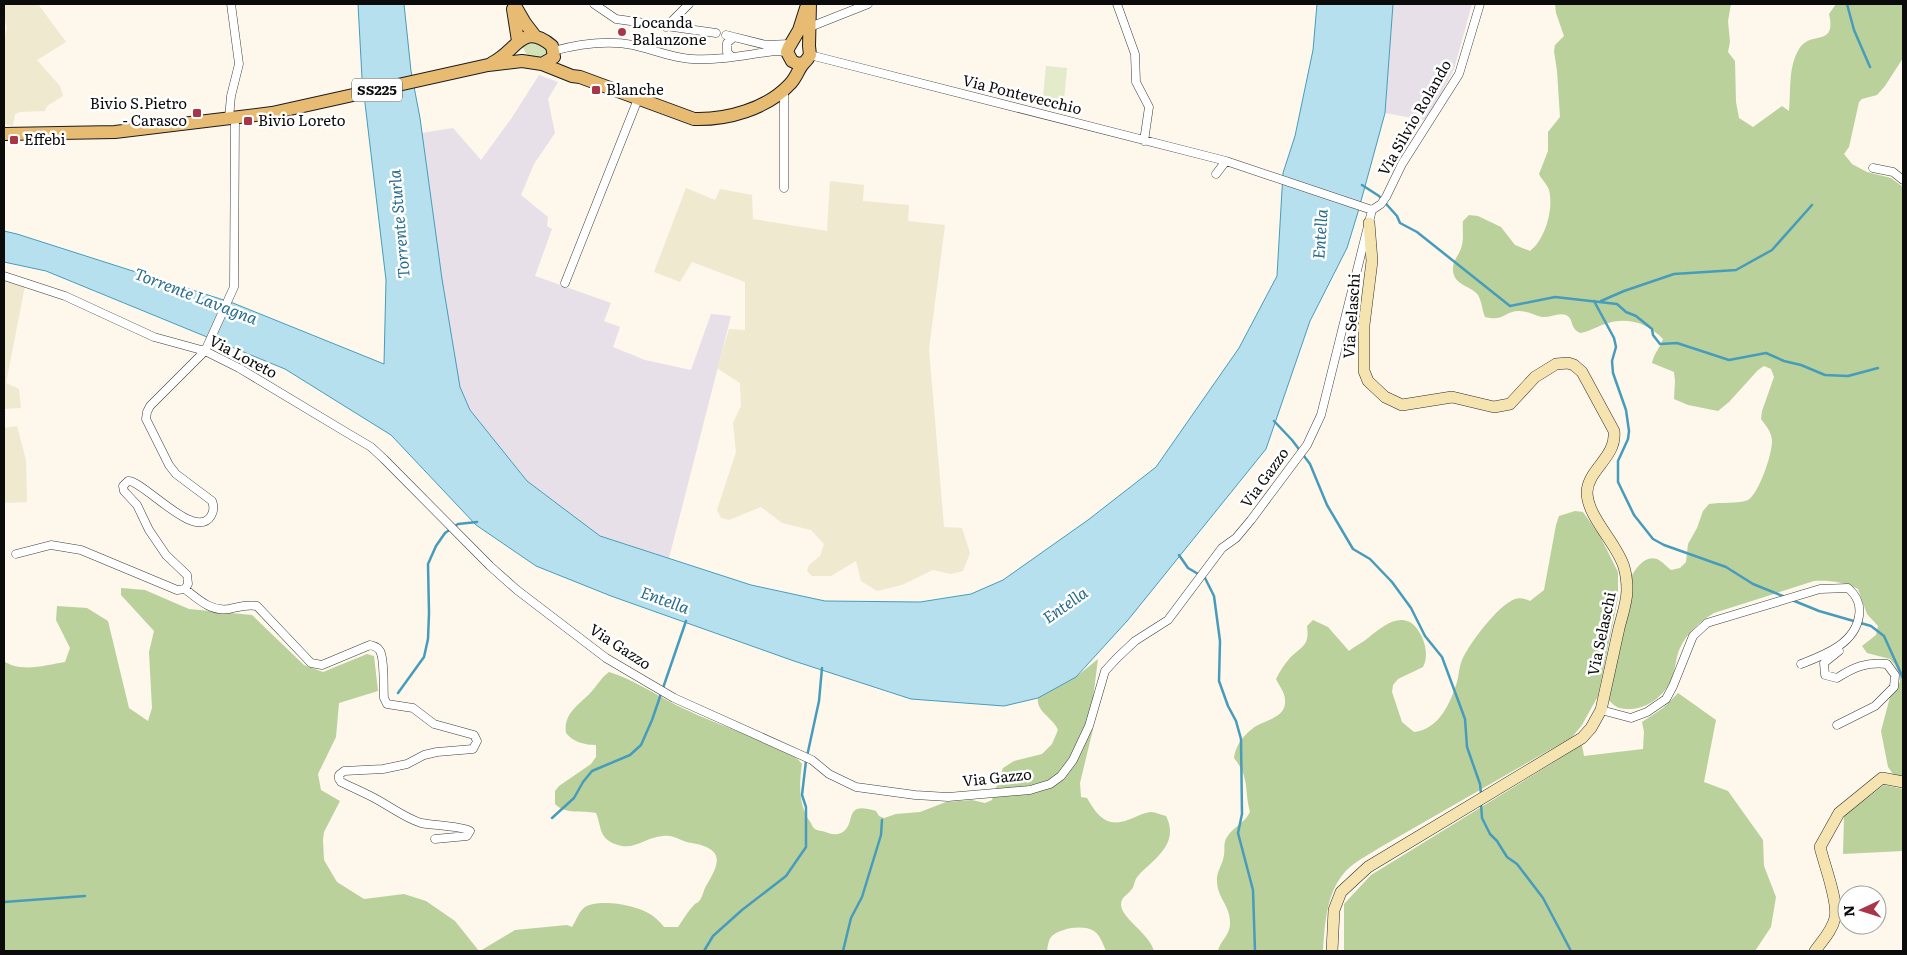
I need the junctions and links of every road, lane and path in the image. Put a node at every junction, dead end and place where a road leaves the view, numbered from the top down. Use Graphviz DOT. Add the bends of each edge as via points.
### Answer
graph roads {
  1 [pos="230,4"];
  2 [pos="513,4"];
  3 [pos="594,4"];
  4 [pos="689,4"];
  5 [pos="806,4"];
  6 [pos="810,4"];
  7 [pos="868,4"];
  8 [pos="1117,4"];
  9 [pos="1480,4"];
  10 [pos="666,27"];
  11 [pos="810,27"];
  12 [pos="716,33"];
  13 [pos="535,36"];
  14 [pos="517,43"];
  15 [pos="798,52"];
  16 [pos="554,54"];
  17 [pos="730,56"];
  18 [pos="522,61"];
  19 [pos="542,64"];
  20 [pos="488,65"];
  21 [pos="580,77"];
  22 [pos="784,90"];
  23 [pos="771,98"];
  24 [pos="638,99"];
  25 [pos="232,117"];
  26 [pos="6,133"];
  27 [pos="1144,141"];
  28 [pos="1228,162"];
  29 [pos="1873,168"];
  30 [pos="1216,174"];
  31 [pos="1903,180"];
  32 [pos="784,188"];
  33 [pos="1370,209"];
  34 [pos="1369,223"];
  35 [pos="4,276"];
  36 [pos="565,283"];
  37 [pos="207,348"];
  38 [pos="439,515"];
  39 [pos="16,554"];
  40 [pos="185,590"];
  41 [pos="1849,638"];
  42 [pos="1801,664"];
  43 [pos="1601,710"];
  44 [pos="1837,725"];
  45 [pos="1903,782"];
  46 [pos="435,839"];
  47 [pos="1332,951"];
  48 [pos="1815,951"];
  1 -- 25 [label="street" via="239,64 231,96"];
  2 -- 13 [label="main road"];
  2 -- 14 [label="main road"];
  3 -- 10 [label="street" via="616,18"];
  4 -- 10 [label="street"];
  5 -- 15 [label="main road, SS225" via="799,30"];
  6 -- 11 [label="main road, SS225"];
  7 -- 11 [label="street"];
  8 -- 27 [label="street" via="1134,54 1136,82 1149,107"];
  9 -- 33 [label="street, Via Silvio Rolando" via="1459,74 1402,164 1382,204"];
  10 -- 12 [label="street"];
  11 -- 15 [label="main road, SS225"];
  13 -- 14 [label="main road, SS225" via="525,36"];
  13 -- 16 [label="main road, SS225" via="552,46"];
  14 -- 18 [label="main road" via="517,53"];
  14 -- 20 [label="main road, SS225"];
  15 -- 17 [label="street"];
  15 -- 17 [label="street" via="730,36 727,43"];
  15 -- 22 [label="main road, SS225" via="793,82"];
  15 -- 23 [label="main road, SS225" via="787,77"];
  15 -- 27 [label="street, Via Pontevecchio"];
  16 -- 17 [label="street" via="581,45 609,43 690,59"];
  16 -- 19 [label="main road"];
  16 -- 21 [label="main road, SS225"];
  18 -- 19 [label="main road, SS225"];
  18 -- 20 [label="main road, SS225"];
  19 -- 21 [label="main road, SS225"];
  20 -- 25 [label="main road, SS225" via="272,113"];
  21 -- 24 [label="main road, SS225"];
  22 -- 23 [label="main road, SS225"];
  22 -- 32 [label="street"];
  23 -- 24 [label="main road, SS225" via="745,112 711,119 694,119"];
  24 -- 36 [label="street"];
  25 -- 26 [label="main road, SS225" via="115,132"];
  25 -- 37 [label="street" via="234,287"];
  27 -- 28 [label="street, Via Pontevecchio"];
  28 -- 30 [label="street"];
  28 -- 33 [label="street, Via Pontevecchio"];
  29 -- 31 [label="street" via="1893,172"];
  33 -- 34 [label="street, Via Gazzo"];
  34 -- 38 [label="street, Via Gazzo" via="1321,414 1307,445 1251,520 1236,538 1222,548 1168,620 1135,641 1105,671 1089,726 1073,760 1061,776 1043,786 948,797 869,790 847,783 812,760 674,698 606,658 517,590"];
  34 -- 43 [label="street, Via Selaschi" via="1372,261 1364,325 1364,371 1368,381 1385,397 1402,405 1452,398 1494,407 1510,404 1535,377 1556,364 1568,363 1582,372 1612,425 1615,438 1612,449 1587,491 1595,515 1620,556 1627,591"];
  35 -- 37 [label="street, Via Loreto" via="65,296 154,337"];
  37 -- 38 [label="street, Via Loreto" via="371,447"];
  37 -- 40 [label="street" via="150,406 146,419 176,474 212,501 212,515 197,523 134,481 128,480 123,486 166,555 187,575"];
  39 -- 40 [label="street" via="51,545 81,550 128,572"];
  40 -- 46 [label="street" via="216,609 248,604 257,606 311,663 322,665 370,645 375,646 382,658 387,704 413,708 434,724 474,735 476,744 473,749 436,752 407,764 344,771 339,775 341,782 421,822 470,831 467,836"];
  41 -- 42 [label="street" via="1825,655"];
  41 -- 43 [label="street" via="1858,626 1860,608 1854,594 1848,588 1820,588 1707,624 1693,636 1666,699 1646,712 1631,718"];
  41 -- 44 [label="street" via="1848,644 1824,663 1825,675 1837,678 1853,667 1887,664 1895,674 1894,687 1875,706"];
  43 -- 47 [label="street, Via Selaschi" via="1582,738 1368,867 1342,892 1334,910"];
  45 -- 48 [label="street" via="1882,778 1839,812 1820,847 1836,912 1831,929"];
}
